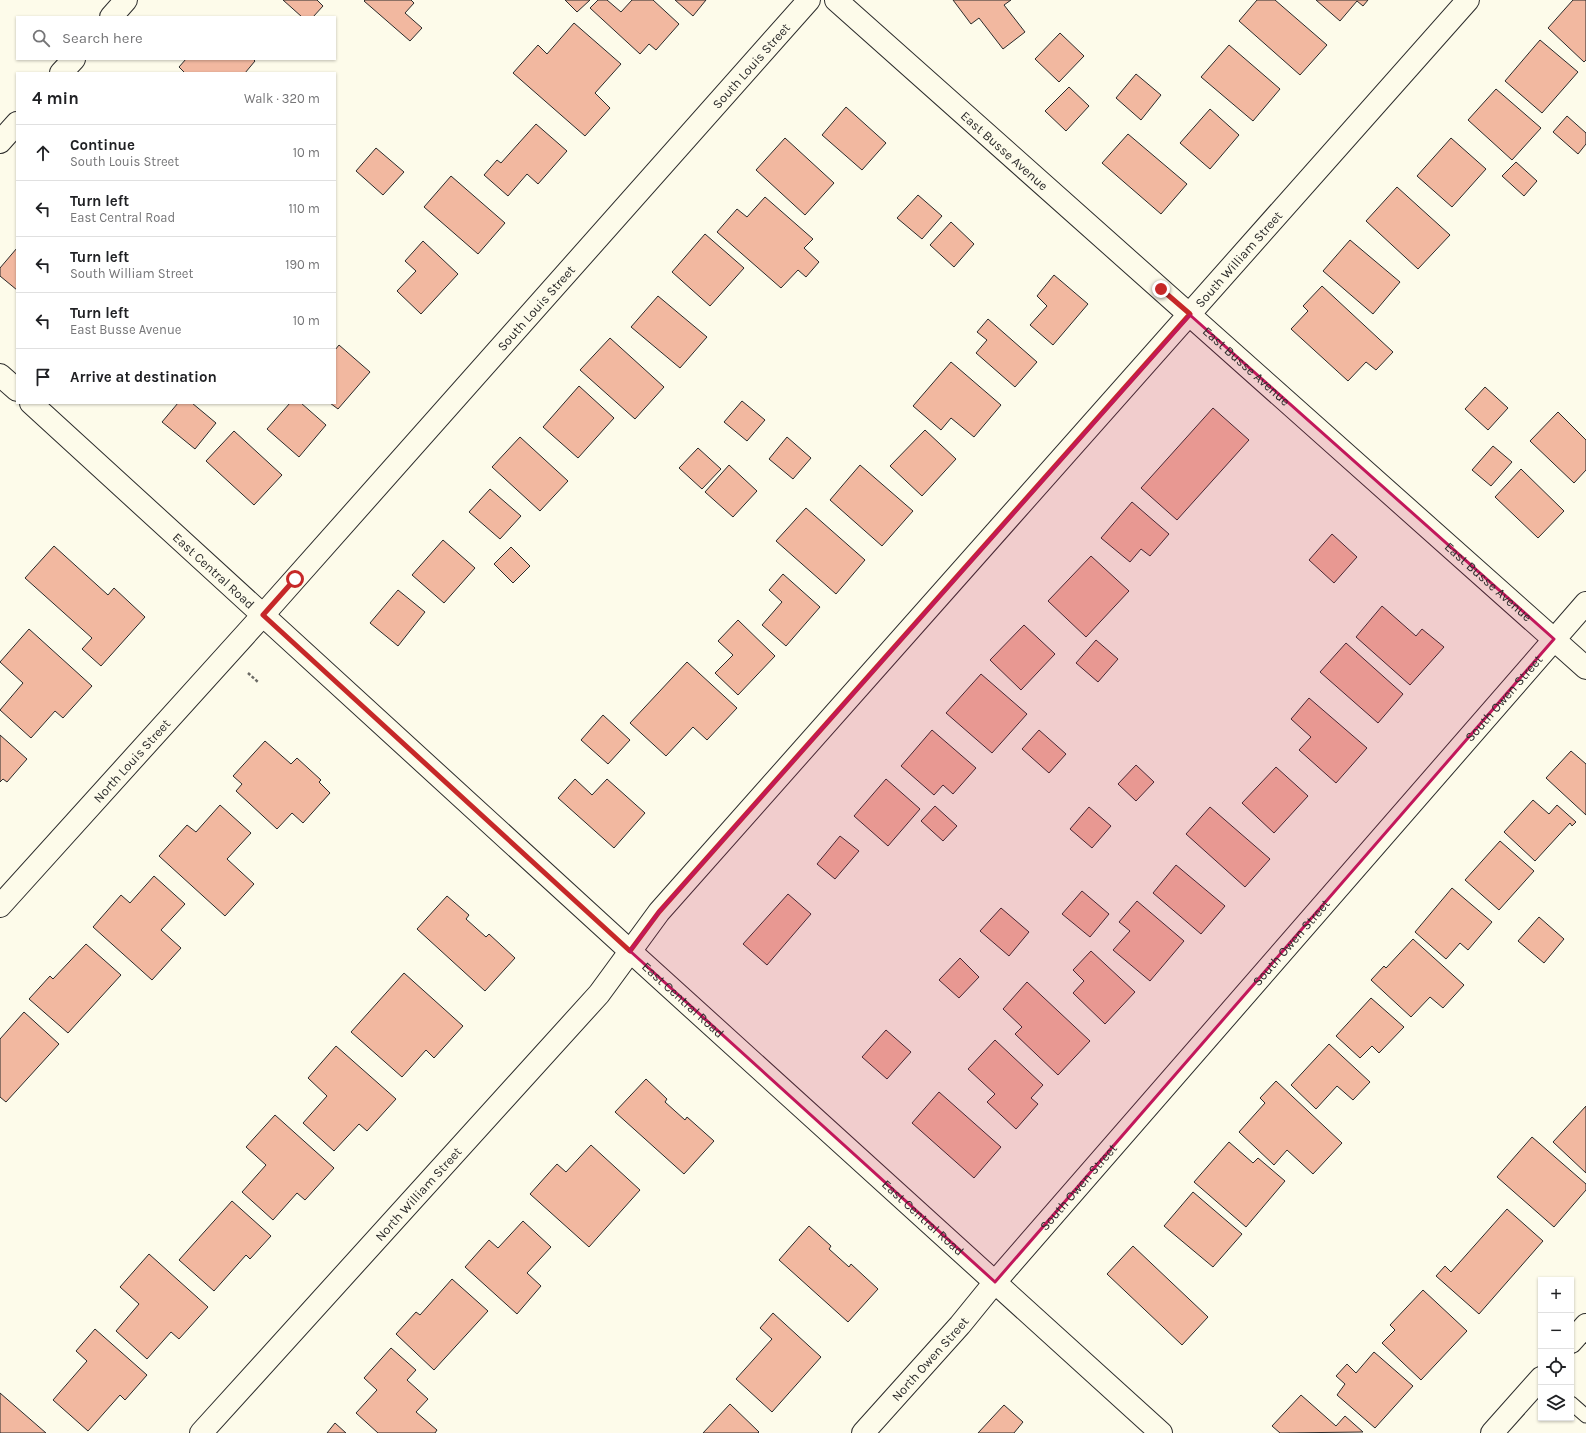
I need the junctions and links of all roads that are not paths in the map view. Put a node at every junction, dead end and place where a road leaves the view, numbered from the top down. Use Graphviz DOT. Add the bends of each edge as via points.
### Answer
graph roads {
  1 [pos="126,0"];
  2 [pos="809,0"];
  3 [pos="836,0"];
  4 [pos="1468,0"];
  5 [pos="112,16"];
  6 [pos="73,60"];
  7 [pos="62,72"];
  8 [pos="16,124"];
  9 [pos="0,142"];
  10 [pos="1190,314"];
  11 [pos="0,375"];
  12 [pos="16,389"];
  13 [pos="32,404"];
  14 [pos="1586,603"];
  15 [pos="263,615"];
  16 [pos="1554,640"];
  17 [pos="1586,668"];
  18 [pos="0,906"];
  19 [pos="630,951"];
  20 [pos="995,1282"];
  21 [pos="1586,1325"];
  22 [pos="1574,1339"];
  23 [pos="1538,1381"];
  24 [pos="1574,1406"];
  25 [pos="1586,1416"];
  26 [pos="201,1433"];
  27 [pos="863,1433"];
  28 [pos="1161,1433"];
  29 [pos="1492,1433"];
  1 -- 5 [label="street"];
  2 -- 15 [label="street, South Louis Street"];
  3 -- 10 [label="street, East Busse Avenue"];
  4 -- 10 [label="street, South William Street"];
  6 -- 7 [label="street"];
  8 -- 9 [label="street"];
  10 -- 16 [label="street, East Busse Avenue"];
  10 -- 19 [label="street, South William Street" via="659,912"];
  11 -- 12 [label="street"];
  13 -- 15 [label="street, East Central Road"];
  14 -- 16 [label="street, South Owen Street"];
  15 -- 18 [label="street, North Louis Street"];
  15 -- 19 [label="street, East Central Road"];
  16 -- 17 [label="street, East Busse Avenue"];
  16 -- 20 [label="street, South Owen Street"];
  19 -- 20 [label="street, East Central Road"];
  19 -- 26 [label="street, North William Street" via="599,994"];
  20 -- 27 [label="street, North Owen Street"];
  20 -- 28 [label="street, East Central Road"];
  21 -- 22 [label="street"];
  23 -- 29 [label="street"];
  24 -- 25 [label="lane"];
}
